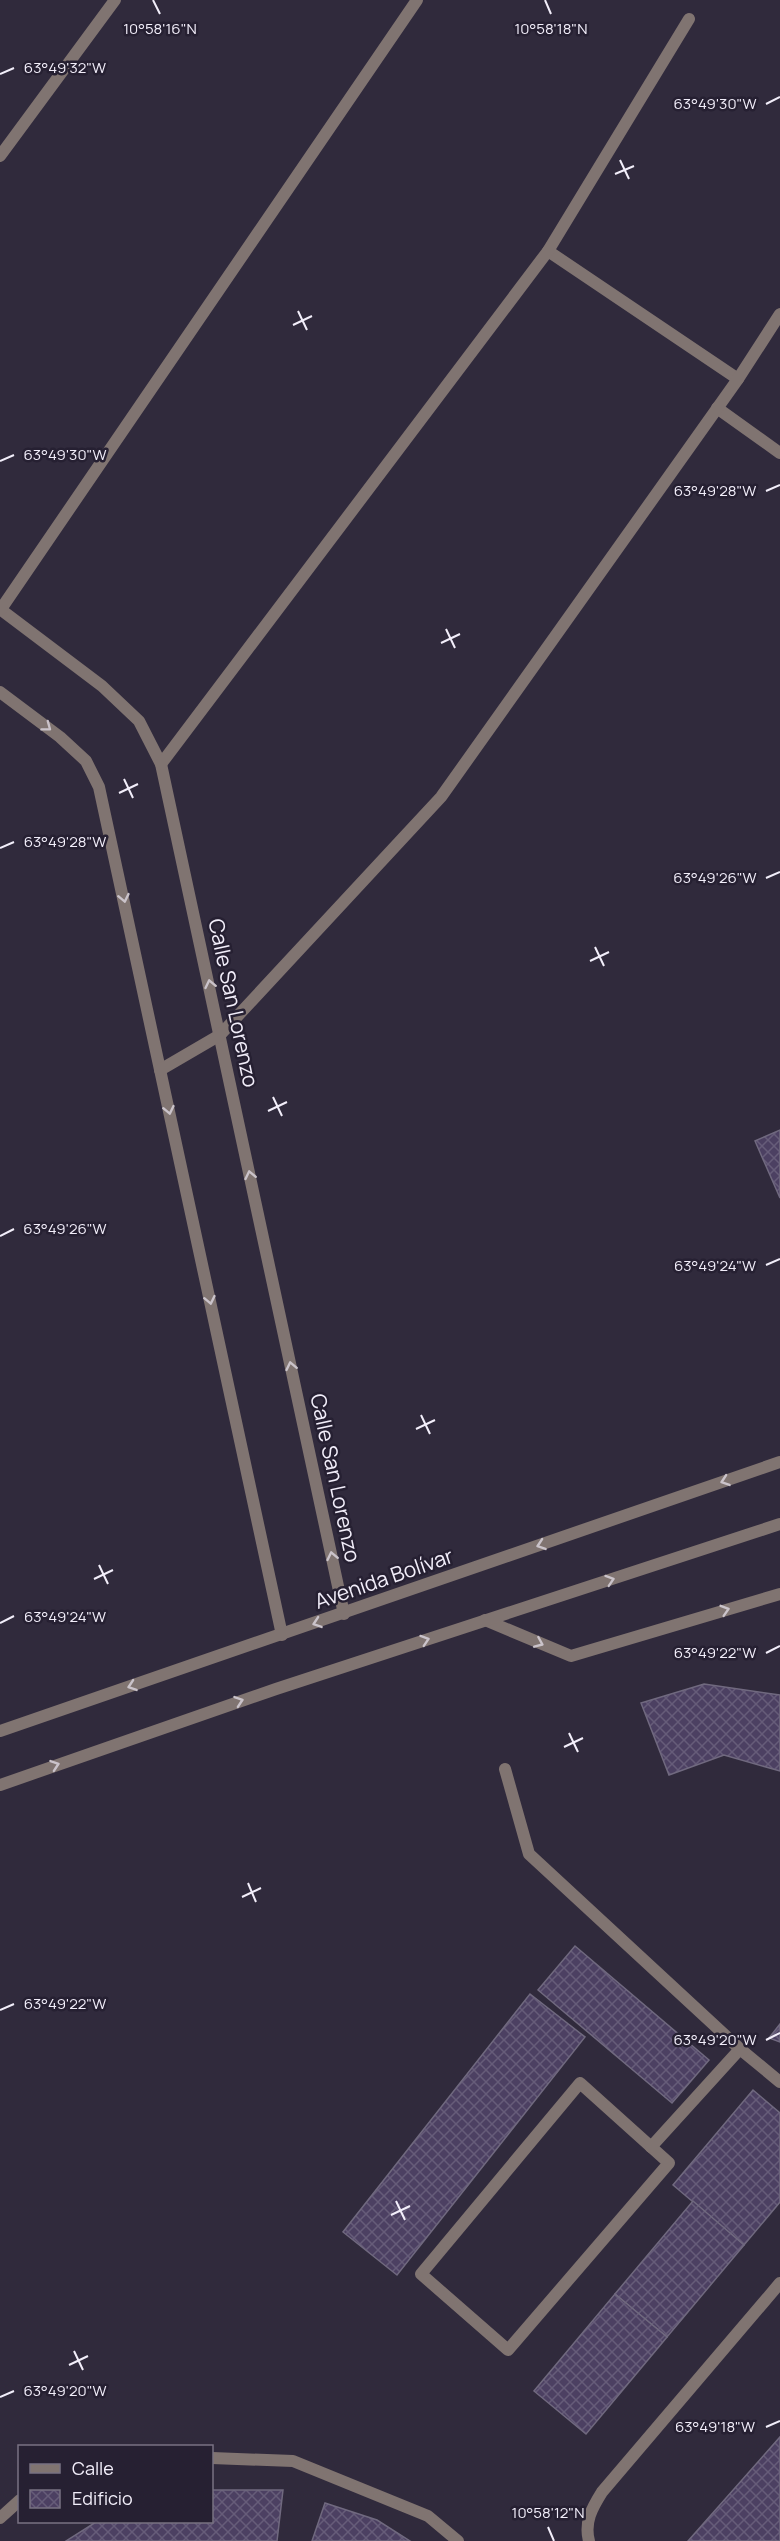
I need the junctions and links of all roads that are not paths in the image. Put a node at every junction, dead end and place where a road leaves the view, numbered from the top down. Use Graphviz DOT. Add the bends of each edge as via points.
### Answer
graph roads {
  1 [pos="115,0"];
  2 [pos="417,0"];
  3 [pos="689,19"];
  4 [pos="0,156"];
  5 [pos="548,251"];
  6 [pos="780,314"];
  7 [pos="738,379"];
  8 [pos="717,408"];
  9 [pos="780,453"];
  10 [pos="0,609"];
  11 [pos="0,692"];
  12 [pos="161,764"];
  13 [pos="220,1035"];
  14 [pos="160,1070"];
  15 [pos="780,1462"];
  16 [pos="780,1524"];
  17 [pos="780,1594"];
  18 [pos="344,1614"];
  19 [pos="485,1620"];
  20 [pos="282,1635"];
  21 [pos="0,1731"];
  22 [pos="505,1769"];
  23 [pos="0,1785"];
  24 [pos="741,2049"];
  25 [pos="780,2082"];
  26 [pos="651,2146"];
  27 [pos="780,2283"];
  28 [pos="213,2458"];
  29 [pos="18,2502"];
  30 [pos="0,2518"];
  31 [pos="458,2541"];
  32 [pos="589,2541"];
  1 -- 4 [label="street"];
  2 -- 10 [label="street"];
  3 -- 5 [label="street"];
  5 -- 7 [label="street"];
  5 -- 12 [label="street"];
  6 -- 7 [label="street"];
  7 -- 8 [label="street"];
  8 -- 9 [label="street"];
  8 -- 13 [label="street" via="441,797"];
  10 -- 12 [label="street, Calle San Lorenzo" via="102,686 140,721"];
  11 -- 14 [label="street, one-way" via="86,761 99,786"];
  13 -- 12 [label="street, Calle San Lorenzo, one-way"];
  13 -- 14 [label="street"];
  18 -- 13 [label="street, Calle San Lorenzo, one-way"];
  14 -- 20 [label="street, one-way"];
  15 -- 18 [label="street, Avenida Bolívar, one-way"];
  19 -- 16 [label="street, one-way"];
  19 -- 17 [label="street, one-way" via="571,1656"];
  18 -- 20 [label="street, Avenida Bolívar, one-way"];
  23 -- 19 [label="street, one-way"];
  20 -- 21 [label="street, Avenida Bolívar, one-way"];
  22 -- 24 [label="street" via="529,1854"];
  24 -- 25 [label="street"];
  24 -- 26 [label="street"];
  26 -- 26 [label="street" via="580,2083 421,2274 508,2350 669,2163"];
  27 -- 32 [label="street" via="602,2492 590,2511 586,2530"];
  28 -- 31 [label="street" via="293,2461 428,2516"];
  29 -- 30 [label="street"];
}
